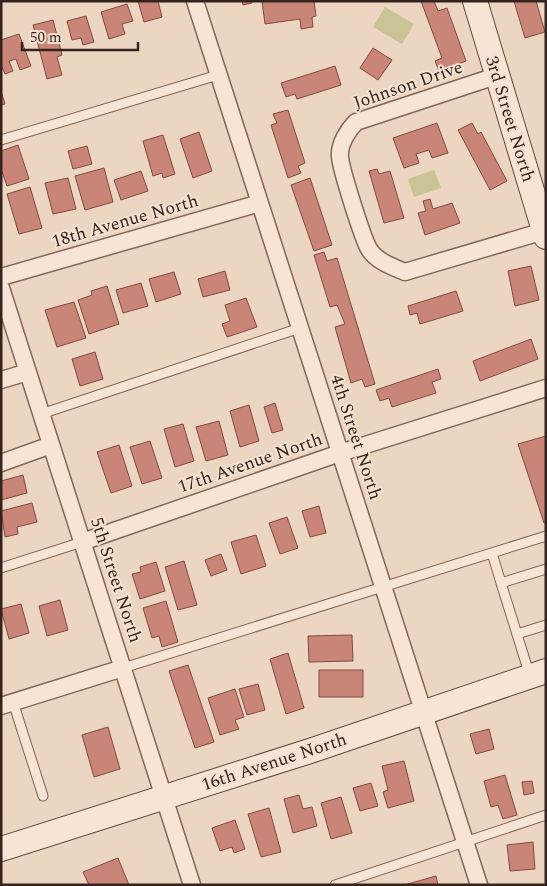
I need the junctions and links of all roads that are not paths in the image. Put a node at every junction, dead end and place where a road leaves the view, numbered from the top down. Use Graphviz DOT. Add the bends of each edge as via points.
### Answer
graph roads {
  1 [pos="194,1"];
  2 [pos="475,1"];
  3 [pos="218,75"];
  4 [pos="496,76"];
  5 [pos="1,140"];
  6 [pos="260,203"];
  7 [pos="545,234"];
  8 [pos="1,277"];
  9 [pos="1,288"];
  10 [pos="300,328"];
  11 [pos="28,372"];
  12 [pos="1,380"];
  13 [pos="546,388"];
  14 [pos="41,414"];
  15 [pos="51,445"];
  16 [pos="340,453"];
  17 [pos="1,464"];
  18 [pos="546,536"];
  19 [pos="82,542"];
  20 [pos="492,553"];
  21 [pos="1,568"];
  22 [pos="546,568"];
  23 [pos="501,583"];
  24 [pos="383,586"];
  25 [pos="546,625"];
  26 [pos="517,634"];
  27 [pos="122,668"];
  28 [pos="538,673"];
  29 [pos="7,704"];
  30 [pos="424,712"];
  31 [pos="43,796"];
  32 [pos="164,797"];
  33 [pos="546,815"];
  34 [pos="466,842"];
  35 [pos="1,849"];
  36 [pos="192,885"];
  37 [pos="335,885"];
  38 [pos="479,885"];
  1 -- 3 [label="street, 4th Street North"];
  2 -- 4 [label="main road, 3rd Street North"];
  3 -- 5 [label="lane"];
  3 -- 6 [label="street, 4th Street North"];
  4 -- 7 [label="main road, 3rd Street North"];
  4 -- 7 [label="street, Johnson Drive" via="356,122 347,132 340,156 350,194 369,250 383,262 404,272"];
  6 -- 8 [label="street, 18th Avenue North"];
  6 -- 10 [label="street, 4th Street North"];
  9 -- 11 [label="street, 5th Street North"];
  10 -- 14 [label="lane"];
  10 -- 16 [label="street, 4th Street North"];
  11 -- 12 [label="street"];
  11 -- 14 [label="street, 5th Street North"];
  13 -- 16 [label="street, 17th Avenue North"];
  14 -- 15 [label="street, 5th Street North"];
  15 -- 17 [label="street"];
  15 -- 19 [label="street, 5th Street North"];
  16 -- 19 [label="street, 17th Avenue North"];
  16 -- 24 [label="street, 4th Street North"];
  18 -- 20 [label="lane"];
  19 -- 21 [label="lane"];
  19 -- 27 [label="street, 5th Street North"];
  20 -- 23 [label="lane"];
  20 -- 24 [label="lane"];
  22 -- 23 [label="lane"];
  23 -- 26 [label="lane"];
  24 -- 27 [label="lane"];
  24 -- 30 [label="street, 4th Street North"];
  25 -- 26 [label="lane"];
  26 -- 28 [label="lane"];
  27 -- 29 [label="street"];
  27 -- 32 [label="street, 5th Street North"];
  28 -- 30 [label="main road, 16th Avenue North"];
  29 -- 31 [label="lane"];
  30 -- 32 [label="main road, 16th Avenue North"];
  30 -- 34 [label="street, 4th Street North"];
  32 -- 35 [label="main road, 16th Avenue North"];
  32 -- 36 [label="street, 5th Street North"];
  33 -- 34 [label="lane"];
  34 -- 37 [label="lane"];
  34 -- 38 [label="street, 4th Street North"];
}
